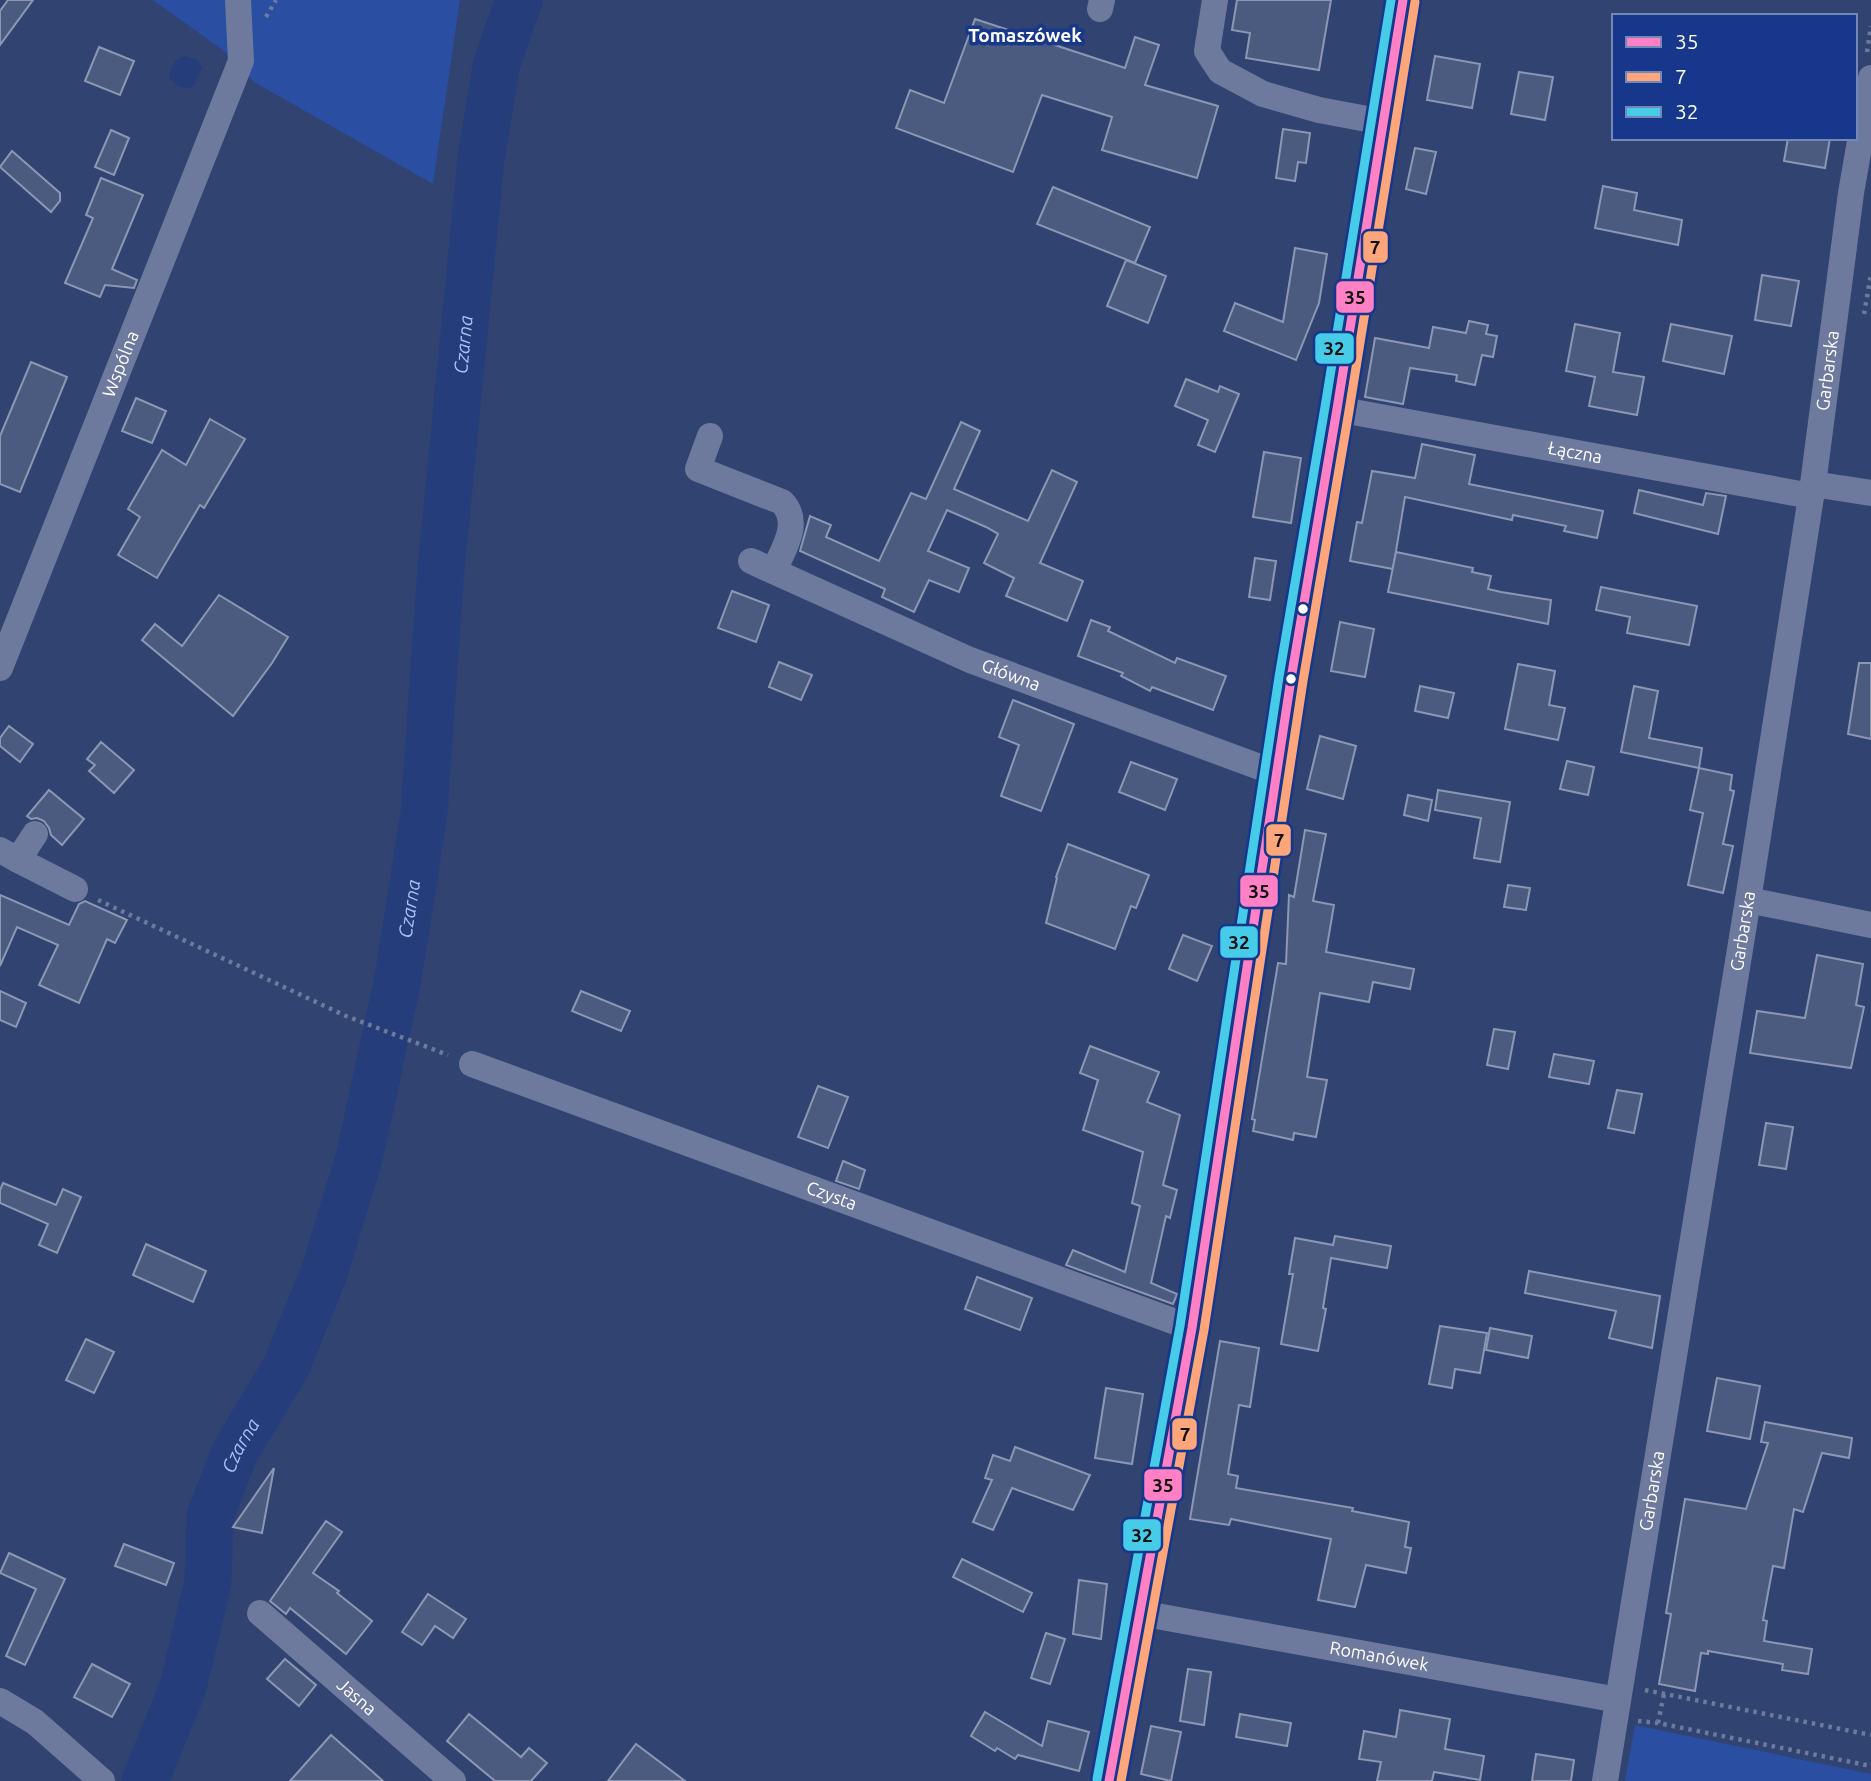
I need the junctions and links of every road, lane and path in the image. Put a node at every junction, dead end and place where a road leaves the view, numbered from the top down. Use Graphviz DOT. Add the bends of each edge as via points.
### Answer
graph roads {
  1 [pos="238,0"];
  2 [pos="1215,0"];
  3 [pos="1403,0"];
  4 [pos="1871,78"];
  5 [pos="1383,122"];
  6 [pos="1337,409"];
  7 [pos="710,436"];
  8 [pos="1812,490"];
  9 [pos="1871,493"];
  10 [pos="0,668"];
  11 [pos="1276,774"];
  12 [pos="35,834"];
  13 [pos="9,855"];
  14 [pos="75,889"];
  15 [pos="1748,900"];
  16 [pos="1871,925"];
  17 [pos="472,1064"];
  18 [pos="1192,1328"];
  19 [pos="260,1613"];
  20 [pos="1140,1613"];
  21 [pos="1629,1693"];
  22 [pos="1664,1694"];
  23 [pos="0,1701"];
  24 [pos="1634,1721"];
  25 [pos="1658,1723"];
  26 [pos="1871,1735"];
  27 [pos="1871,1766"];
  28 [pos="102,1781"];
  29 [pos="453,1781"];
  30 [pos="1109,1781"];
  31 [pos="1605,1781"];
  1 -- 10 [label="street, Wspólna" via="241,61"];
  2 -- 5 [label="street" via="1207,51 1220,71 1263,94"];
  3 -- 5 [label="street"];
  4 -- 8 [label="street, Garbarska"];
  5 -- 6 [label="street"];
  6 -- 8 [label="street, Łączna"];
  6 -- 11 [label="street"];
  7 -- 11 [label="street, Główna" via="698,469 782,502 788,509 790,532 763,566 970,660"];
  8 -- 9 [label="street, Łączna"];
  8 -- 15 [label="street, Garbarska"];
  11 -- 18 [label="street"];
  12 -- 13 [label="street"];
  13 -- 14 [label="street"];
  14 -- 17 [label="path" via="346,1016"];
  15 -- 16 [label="street"];
  15 -- 21 [label="street, Garbarska"];
  17 -- 18 [label="street, Czysta"];
  18 -- 20 [label="street"];
  19 -- 29 [label="street, Jasna"];
  20 -- 21 [label="street, Romanówek"];
  20 -- 30 [label="street"];
  21 -- 22 [label="path"];
  21 -- 31 [label="street, Garbarska"];
  22 -- 25 [label="path"];
  22 -- 26 [label="path"];
  23 -- 28 [label="street" via="35,1722"];
  24 -- 25 [label="path"];
  25 -- 27 [label="path"];
}
